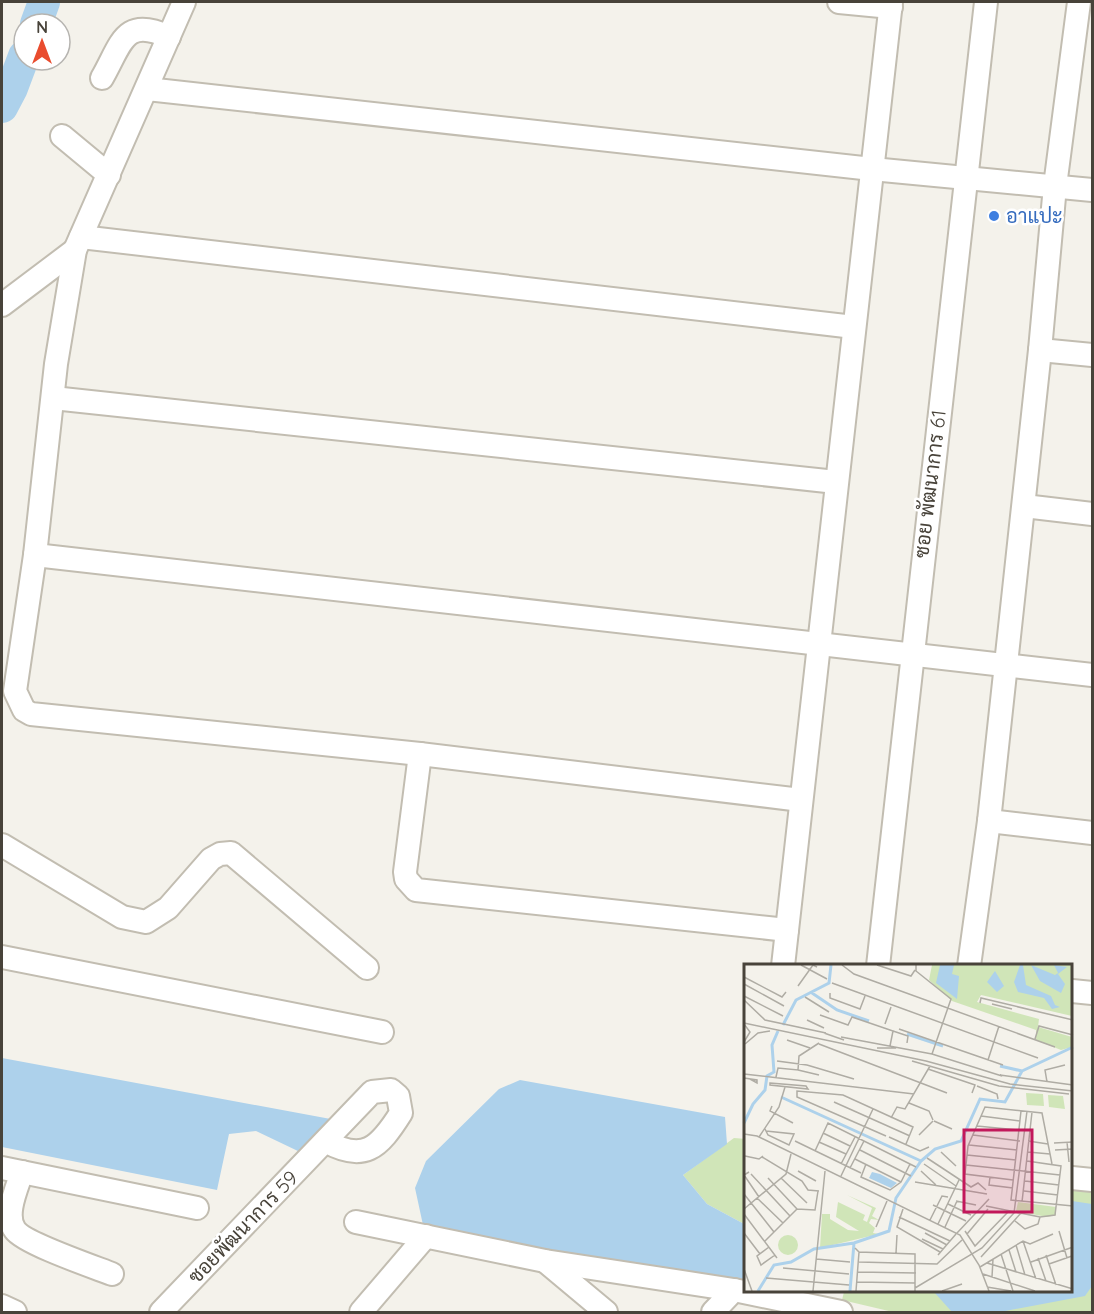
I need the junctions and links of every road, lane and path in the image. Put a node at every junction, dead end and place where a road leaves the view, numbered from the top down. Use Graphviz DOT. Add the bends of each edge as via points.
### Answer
graph roads {
  1 [pos="184,2"];
  2 [pos="839,2"];
  3 [pos="986,2"];
  4 [pos="1079,2"];
  5 [pos="891,4"];
  6 [pos="1084,29"];
  7 [pos="169,37"];
  8 [pos="102,78"];
  9 [pos="147,89"];
  10 [pos="62,136"];
  11 [pos="872,169"];
  12 [pos="109,175"];
  13 [pos="966,176"];
  14 [pos="1055,186"];
  15 [pos="1092,190"];
  16 [pos="78,243"];
  17 [pos="2,304"];
  18 [pos="854,327"];
  19 [pos="1040,350"];
  20 [pos="1092,355"];
  21 [pos="53,398"];
  22 [pos="836,482"];
  23 [pos="1024,506"];
  24 [pos="1092,514"];
  25 [pos="36,555"];
  26 [pos="819,644"];
  27 [pos="911,654"];
  28 [pos="1004,665"];
  29 [pos="1092,675"];
  30 [pos="420,754"];
  31 [pos="801,800"];
  32 [pos="988,821"];
  33 [pos="1092,833"];
  34 [pos="2,845"];
  35 [pos="787,930"];
  36 [pos="2,957"];
  37 [pos="783,964"];
  38 [pos="878,964"];
  39 [pos="969,964"];
  40 [pos="367,968"];
  41 [pos="1073,991"];
  42 [pos="1092,993"];
  43 [pos="382,1032"];
  44 [pos="325,1141"];
  45 [pos="12,1170"];
  46 [pos="1073,1178"];
  47 [pos="1092,1180"];
  48 [pos="197,1208"];
  49 [pos="356,1222"];
  50 [pos="426,1236"];
  51 [pos="545,1261"];
  52 [pos="112,1275"];
  53 [pos="734,1290"];
  54 [pos="744,1292"];
  55 [pos="751,1293"];
  56 [pos="2,1306"];
  57 [pos="827,1306"];
  58 [pos="372,1309"];
  59 [pos="15,1312"];
  60 [pos="161,1312"];
  61 [pos="606,1312"];
  62 [pos="712,1312"];
  1 -- 7 [label="street"];
  2 -- 5 [label="street"];
  3 -- 13 [label="street, ซอย พัฒนาการ 61"];
  4 -- 6 [label="street"];
  5 -- 11 [label="street"];
  6 -- 14 [label="street"];
  7 -- 8 [label="street" via="142,28 133,30"];
  7 -- 9 [label="street"];
  9 -- 11 [label="street"];
  9 -- 12 [label="street"];
  10 -- 12 [label="street"];
  11 -- 13 [label="street"];
  11 -- 18 [label="street"];
  12 -- 16 [label="street"];
  13 -- 14 [label="street"];
  13 -- 27 [label="street, ซอย พัฒนาการ 61"];
  14 -- 15 [label="street"];
  14 -- 19 [label="street"];
  16 -- 17 [label="street"];
  16 -- 18 [label="street"];
  16 -- 21 [label="street"];
  18 -- 22 [label="street"];
  19 -- 20 [label="street"];
  19 -- 23 [label="street"];
  21 -- 22 [label="street"];
  21 -- 25 [label="street"];
  22 -- 26 [label="street"];
  23 -- 24 [label="street"];
  23 -- 28 [label="street"];
  25 -- 26 [label="street"];
  25 -- 30 [label="street" via="15,691 24,710 31,714"];
  26 -- 27 [label="street"];
  26 -- 31 [label="street"];
  27 -- 28 [label="street"];
  27 -- 38 [label="street, ซอย พัฒนาการ 61"];
  28 -- 29 [label="street"];
  28 -- 32 [label="street"];
  30 -- 31 [label="street"];
  30 -- 35 [label="street" via="405,872 416,890"];
  31 -- 35 [label="street"];
  32 -- 33 [label="street"];
  32 -- 39 [label="street"];
  34 -- 40 [label="street" via="122,917 146,922 168,908 211,860 231,853"];
  35 -- 37 [label="street"];
  36 -- 43 [label="street"];
  41 -- 42 [label="street"];
  44 -- 60 [label="street, ซอยพัฒนาการ 59"];
  45 -- 48 [label="street"];
  45 -- 52 [label="street" via="15,1230"];
  46 -- 47 [label="street"];
  49 -- 50 [label="street"];
  50 -- 51 [label="street"];
  50 -- 58 [label="street"];
  51 -- 53 [label="street"];
  51 -- 61 [label="street"];
  53 -- 54 [label="street"];
  53 -- 62 [label="street"];
  55 -- 57 [label="street"];
  56 -- 59 [label="street"];
}
